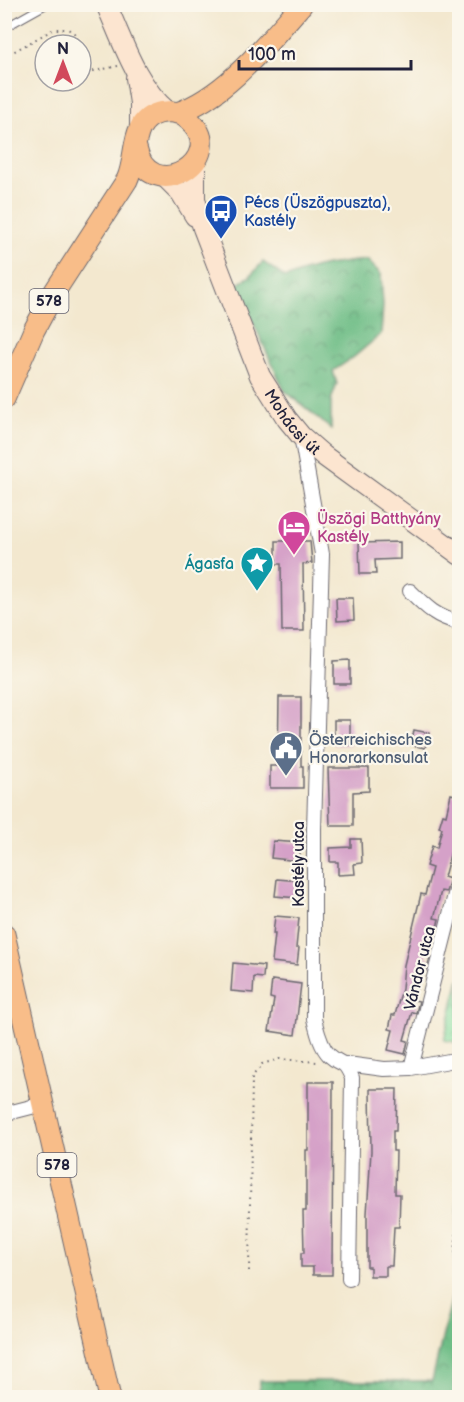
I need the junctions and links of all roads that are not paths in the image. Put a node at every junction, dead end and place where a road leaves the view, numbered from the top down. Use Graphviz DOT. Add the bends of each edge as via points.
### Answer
graph roads {
  1 [pos="46,4"];
  2 [pos="106,4"];
  3 [pos="302,4"];
  4 [pos="4,27"];
  5 [pos="132,63"];
  6 [pos="240,72"];
  7 [pos="173,112"];
  8 [pos="200,136"];
  9 [pos="138,138"];
  10 [pos="195,162"];
  11 [pos="161,176"];
  12 [pos="108,211"];
  13 [pos="202,228"];
  14 [pos="4,399"];
  15 [pos="301,436"];
  16 [pos="459,555"];
  17 [pos="410,591"];
  18 [pos="459,623"];
  19 [pos="459,875"];
  20 [pos="4,934"];
  21 [pos="459,1059"];
  22 [pos="347,1065"];
  23 [pos="411,1068"];
  24 [pos="44,1104"];
  25 [pos="4,1114"];
  26 [pos="349,1279"];
  27 [pos="110,1398"];
  1 -- 4 [label="lane"];
  2 -- 5 [label="main road"];
  3 -- 6 [label="main road"];
  5 -- 7 [label="main road" via="153,98"];
  5 -- 9 [label="main road" via="140,103"];
  6 -- 7 [label="main road" via="204,101"];
  6 -- 8 [label="main road" via="212,107"];
  7 -- 8 [label="main road" via="191,122"];
  7 -- 9 [label="main road" via="149,118"];
  8 -- 10 [label="main road"];
  9 -- 11 [label="main road" via="143,165"];
  9 -- 12 [label="main road, 578" via="131,172"];
  10 -- 11 [label="main road, 578" via="184,172"];
  10 -- 13 [label="main road" via="195,199"];
  11 -- 12 [label="main road, 578" via="130,191"];
  11 -- 13 [label="main road" via="181,193"];
  12 -- 14 [label="main road, 578" via="55,291 29,339"];
  13 -- 15 [label="main road, Mohácsi út" via="260,376"];
  15 -- 16 [label="main road, Mohácsi út"];
  15 -- 22 [label="street, Kastély utca" via="322,554 314,829 314,1019 328,1054"];
  17 -- 18 [label="street" via="431,612"];
  19 -- 23 [label="street, Vándor utca"];
  20 -- 24 [label="main road, 578"];
  21 -- 23 [label="street"];
  22 -- 23 [label="street"];
  22 -- 26 [label="street" via="352,1078"];
  24 -- 25 [label="street"];
  24 -- 27 [label="main road, 578"];
}
